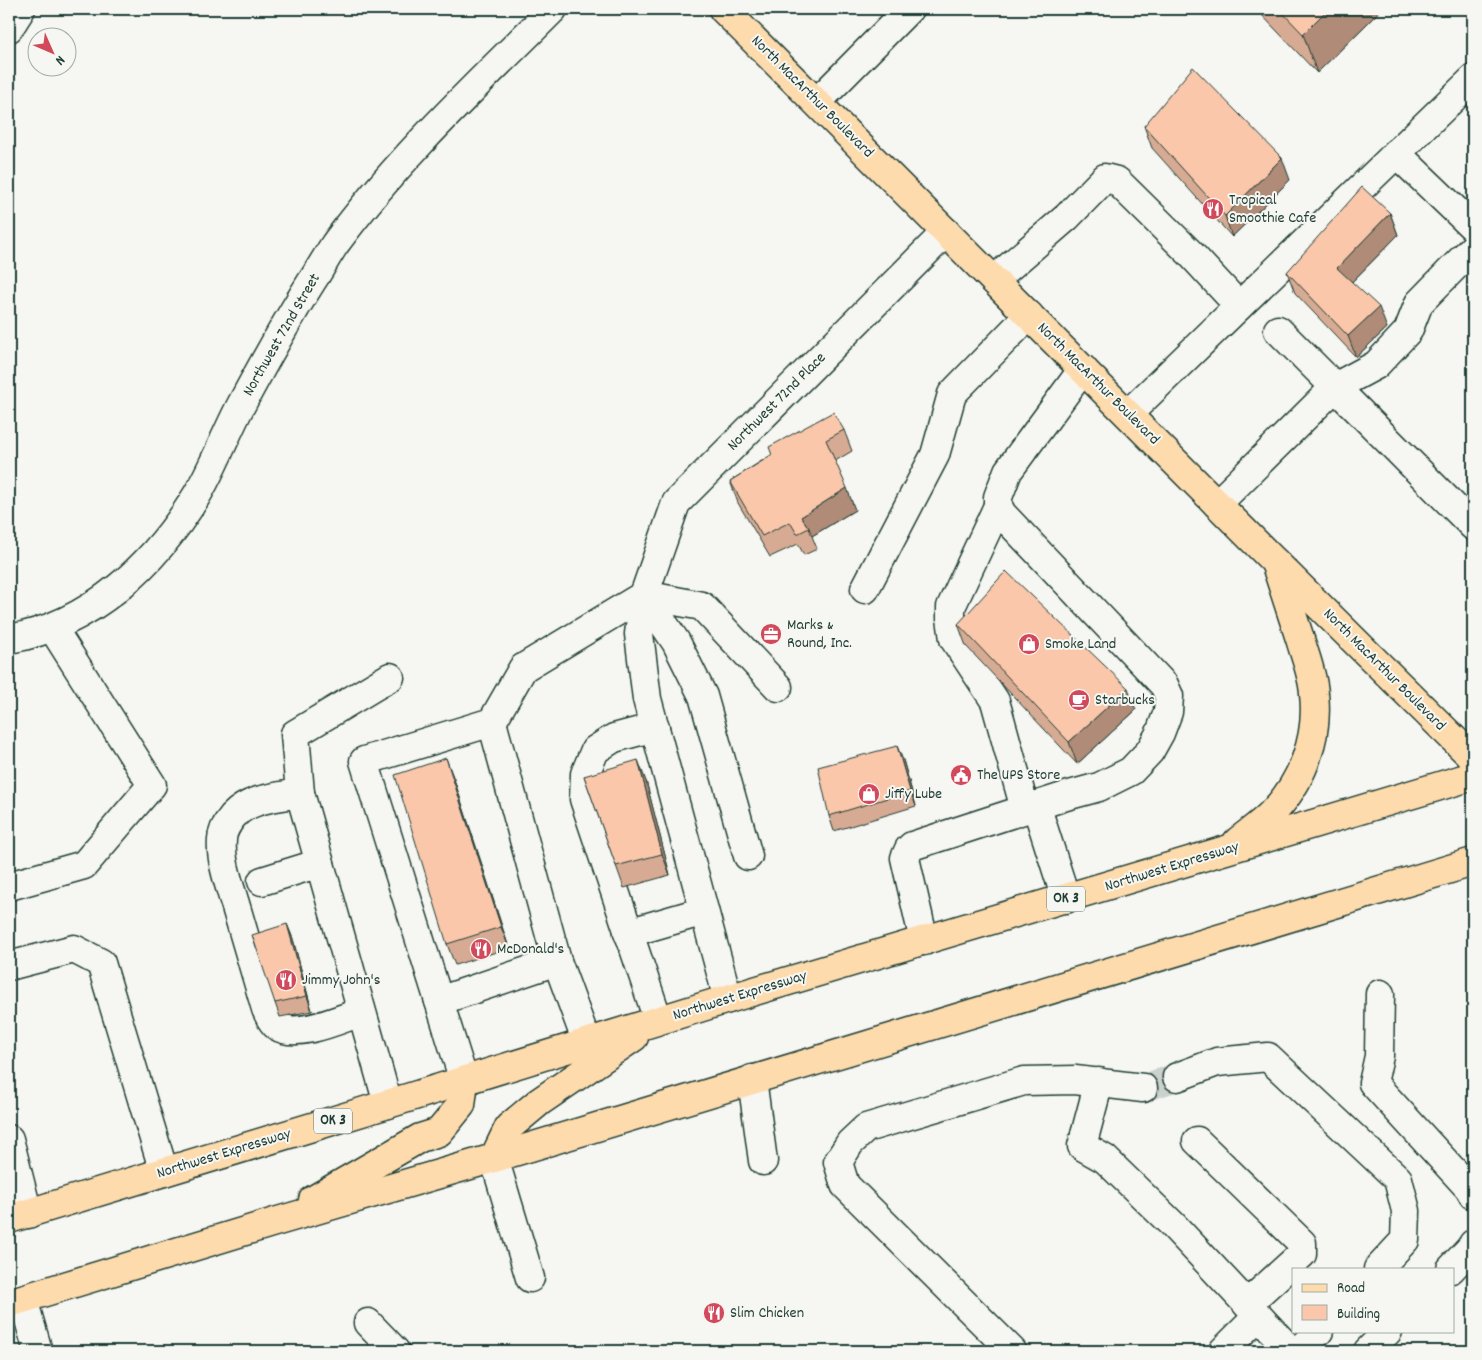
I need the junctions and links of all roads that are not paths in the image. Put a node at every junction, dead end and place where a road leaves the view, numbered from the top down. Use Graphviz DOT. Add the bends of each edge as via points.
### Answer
graph roads {
  1 [pos="21,9"];
  2 [pos="553,9"];
  3 [pos="723,9"];
  4 [pos="909,9"];
  5 [pos="9,28"];
  6 [pos="1473,79"];
  7 [pos="817,102"];
  8 [pos="1396,153"];
  9 [pos="1473,227"];
  10 [pos="946,232"];
  11 [pos="1473,248"];
  12 [pos="994,280"];
  13 [pos="1239,306"];
  14 [pos="1029,314"];
  15 [pos="1278,330"];
  16 [pos="1082,369"];
  17 [pos="1335,387"];
  18 [pos="1128,414"];
  19 [pos="1217,504"];
  20 [pos="998,506"];
  21 [pos="1468,512"];
  22 [pos="1275,562"];
  23 [pos="865,589"];
  24 [pos="644,595"];
  25 [pos="52,627"];
  26 [pos="9,639"];
  27 [pos="390,677"];
  28 [pos="778,687"];
  29 [pos="492,722"];
  30 [pos="655,727"];
  31 [pos="1473,758"];
  32 [pos="1473,776"];
  33 [pos="300,793"];
  34 [pos="1031,807"];
  35 [pos="1227,850"];
  36 [pos="748,856"];
  37 [pos="1473,862"];
  38 [pos="320,863"];
  39 [pos="262,881"];
  40 [pos="9,886"];
  41 [pos="1066,899"];
  42 [pos="704,911"];
  43 [pos="628,933"];
  44 [pos="924,941"];
  45 [pos="557,961"];
  46 [pos="9,966"];
  47 [pos="1380,994"];
  48 [pos="728,999"];
  49 [pos="439,1001"];
  50 [pos="361,1012"];
  51 [pos="658,1020"];
  52 [pos="587,1043"];
  53 [pos="1177,1077"];
  54 [pos="752,1079"];
  55 [pos="464,1081"];
  56 [pos="1099,1082"];
  57 [pos="1143,1088"];
  58 [pos="388,1104"];
  59 [pos="9,1140"];
  60 [pos="1197,1141"];
  61 [pos="494,1158"];
  62 [pos="762,1161"];
  63 [pos="164,1172"];
  64 [pos="1473,1195"];
  65 [pos="18,1216"];
  66 [pos="278,1221"];
  67 [pos="1473,1244"];
  68 [pos="1379,1268"];
  69 [pos="1452,1268"];
  70 [pos="530,1278"];
  71 [pos="16,1301"];
  72 [pos="1253,1310"];
  73 [pos="368,1323"];
  74 [pos="1317,1332"];
  75 [pos="1387,1332"];
  76 [pos="38,1351"];
  77 [pos="395,1351"];
  78 [pos="1012,1351"];
  79 [pos="1223,1351"];
  80 [pos="1290,1351"];
  81 [pos="1300,1351"];
  82 [pos="1368,1351"];
  1 -- 5 [label="street"];
  2 -- 25 [label="street, Northwest 72nd Street" via="404,160 334,247 286,323 199,491 174,530 122,585 95,606"];
  3 -- 7 [label="main road, North MacArthur Boulevard"];
  4 -- 7 [label="street"];
  6 -- 8 [label="street"];
  7 -- 10 [label="main road, North MacArthur Boulevard"];
  8 -- 9 [label="street"];
  8 -- 13 [label="street"];
  10 -- 12 [label="main road, North MacArthur Boulevard"];
  10 -- 24 [label="street, Northwest 72nd Place" via="676,503"];
  11 -- 17 [label="street" via="1419,303 1408,331 1376,365"];
  12 -- 13 [label="street" via="1067,218 1105,178 1117,181 1190,252"];
  12 -- 14 [label="main road, North MacArthur Boulevard"];
  13 -- 18 [label="street"];
  14 -- 16 [label="main road, North MacArthur Boulevard"];
  14 -- 23 [label="street" via="952,394 935,455"];
  15 -- 17 [label="street"];
  16 -- 18 [label="main road, North MacArthur Boulevard"];
  16 -- 20 [label="street" via="1008,471"];
  17 -- 19 [label="street"];
  17 -- 21 [label="street"];
  18 -- 19 [label="main road, North MacArthur Boulevard"];
  19 -- 22 [label="main road, North MacArthur Boulevard"];
  20 -- 34 [label="street" via="952,607 951,618 954,639 995,701"];
  20 -- 34 [label="street" via="1002,514 1164,685 1169,696 1168,712 1160,733 1150,751 1131,771 1099,787"];
  22 -- 31 [label="main road, North MacArthur Boulevard"];
  22 -- 35 [label="main road" via="1308,663 1314,693 1311,745 1289,792 1270,815"];
  24 -- 28 [label="street" via="702,606"];
  24 -- 29 [label="street" via="523,668"];
  24 -- 30 [label="street, Northwest 72nd Place" via="639,634"];
  24 -- 36 [label="street" via="676,642 703,696"];
  25 -- 26 [label="street, Northwest 72nd Street"];
  25 -- 40 [label="street" via="152,785 84,865"];
  27 -- 33 [label="street" via="295,734"];
  29 -- 45 [label="street"];
  29 -- 49 [label="street" via="364,761"];
  30 -- 42 [label="street, Northwest 72nd Place"];
  30 -- 43 [label="street" via="614,738 595,750 586,774 584,799"];
  32 -- 35 [label="main road, Northwest Expressway / OK 3"];
  33 -- 38 [label="street"];
  33 -- 50 [label="street" via="259,800 233,817 222,839 229,883 266,1009 275,1025 296,1030 314,1028"];
  34 -- 41 [label="street"];
  34 -- 44 [label="street" via="908,849 905,858"];
  35 -- 41 [label="main road, Northwest Expressway / OK 3"];
  37 -- 54 [label="main road"];
  38 -- 39 [label="street"];
  38 -- 50 [label="street"];
  41 -- 44 [label="main road, Northwest Expressway / OK 3"];
  42 -- 43 [label="street"];
  42 -- 48 [label="street, Northwest 72nd Place"];
  43 -- 51 [label="street"];
  44 -- 48 [label="main road, Northwest Expressway / OK 3"];
  45 -- 49 [label="street"];
  45 -- 52 [label="street"];
  46 -- 63 [label="street" via="74,949 101,963"];
  47 -- 64 [label="street" via="1379,1056 1373,1083"];
  48 -- 51 [label="main road, Northwest Expressway / OK 3"];
  49 -- 55 [label="street"];
  50 -- 58 [label="street"];
  51 -- 52 [label="main road, Northwest Expressway / OK 3"];
  51 -- 61 [label="main road" via="539,1102 509,1127"];
  52 -- 55 [label="main road, Northwest Expressway / OK 3"];
  53 -- 68 [label="street" via="1218,1062 1268,1057 1398,1179 1406,1211 1405,1240"];
  54 -- 61 [label="main road"];
  54 -- 62 [label="street"];
  55 -- 58 [label="main road, Northwest Expressway / OK 3"];
  55 -- 66 [label="main road" via="461,1105 439,1132 420,1138"];
  56 -- 57 [label="street"];
  56 -- 72 [label="street" via="1082,1146 1105,1159"];
  56 -- 78 [label="street" via="1024,1081 900,1117 866,1128 850,1143 838,1162 846,1185"];
  58 -- 63 [label="main road, Northwest Expressway / OK 3"];
  59 -- 65 [label="street"];
  60 -- 72 [label="street" via="1302,1243 1302,1254"];
  61 -- 66 [label="main road"];
  61 -- 70 [label="street"];
  63 -- 65 [label="main road, Northwest Expressway / OK 3"];
  66 -- 71 [label="main road"];
  67 -- 69 [label="street"];
  71 -- 76 [label="street"];
  72 -- 79 [label="street"];
  72 -- 80 [label="street"];
  73 -- 77 [label="street"];
  74 -- 81 [label="street"];
  75 -- 82 [label="street"];
}
